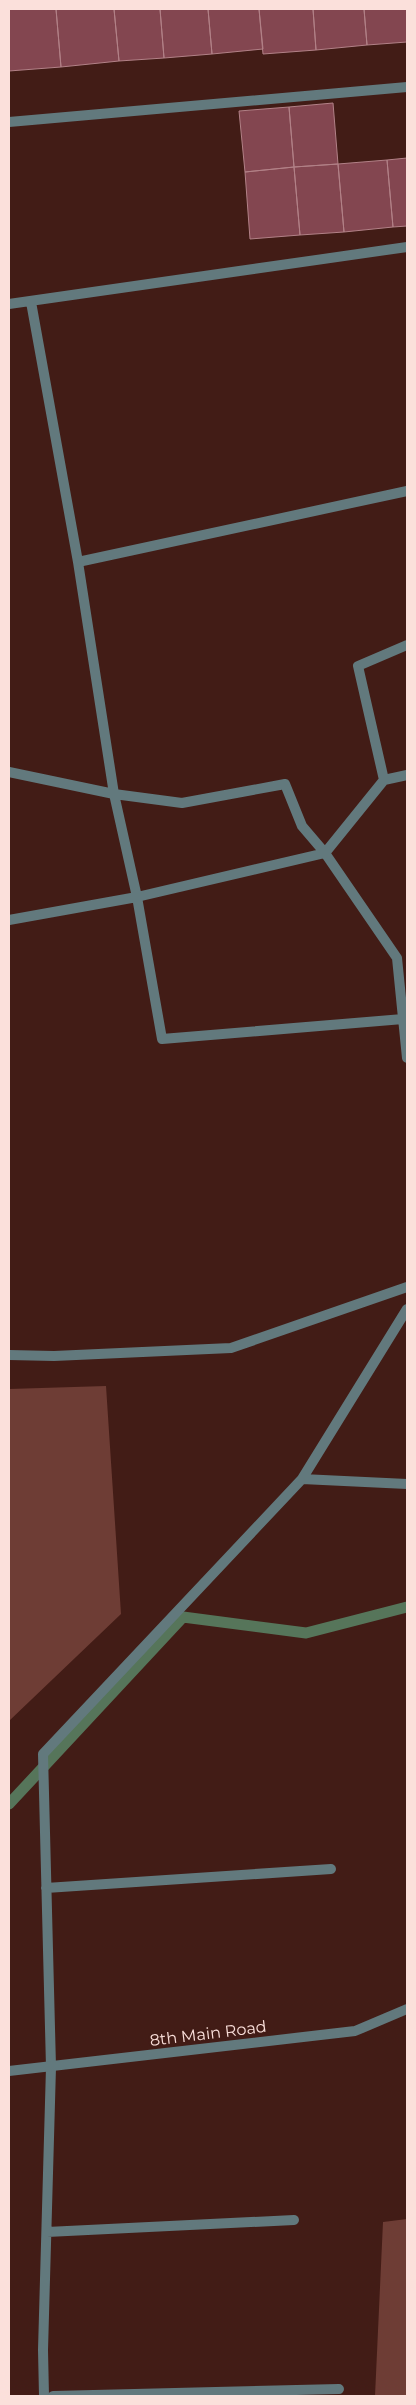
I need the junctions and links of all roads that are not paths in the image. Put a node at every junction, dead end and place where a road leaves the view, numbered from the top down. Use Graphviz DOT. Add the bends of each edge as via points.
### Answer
graph roads {
  1 [pos="407,87"];
  2 [pos="9,122"];
  3 [pos="407,247"];
  4 [pos="32,302"];
  5 [pos="9,304"];
  6 [pos="407,491"];
  7 [pos="78,562"];
  8 [pos="407,645"];
  9 [pos="9,772"];
  10 [pos="407,774"];
  11 [pos="384,780"];
  12 [pos="114,794"];
  13 [pos="325,853"];
  14 [pos="136,896"];
  15 [pos="9,920"];
  16 [pos="403,1019"];
  17 [pos="407,1058"];
  18 [pos="407,1287"];
  19 [pos="407,1309"];
  20 [pos="9,1355"];
  21 [pos="302,1478"];
  22 [pos="407,1484"];
  23 [pos="331,1870"];
  24 [pos="46,1888"];
  25 [pos="407,2009"];
  26 [pos="51,2067"];
  27 [pos="9,2071"];
  28 [pos="294,2220"];
  29 [pos="47,2232"];
  30 [pos="338,2389"];
  31 [pos="44,2396"];
  32 [pos="53,2396"];
  1 -- 2 [label="street"];
  3 -- 4 [label="street"];
  4 -- 5 [label="street"];
  4 -- 7 [label="street"];
  6 -- 7 [label="street"];
  7 -- 12 [label="street"];
  8 -- 11 [label="street" via="358,666"];
  9 -- 12 [label="street"];
  10 -- 11 [label="street"];
  11 -- 13 [label="street"];
  12 -- 13 [label="street" via="182,804 285,784 302,826"];
  12 -- 14 [label="street"];
  13 -- 14 [label="street"];
  13 -- 16 [label="street" via="397,958"];
  14 -- 15 [label="street"];
  14 -- 16 [label="street" via="162,1039"];
  16 -- 17 [label="street"];
  18 -- 20 [label="street" via="231,1348"];
  19 -- 21 [label="street"];
  21 -- 22 [label="street"];
  21 -- 24 [label="street" via="42,1754"];
  23 -- 24 [label="street"];
  24 -- 26 [label="street"];
  25 -- 26 [label="street, 8th Main Road" via="355,2031"];
  26 -- 27 [label="street, 8th Main Road"];
  26 -- 29 [label="street"];
  28 -- 29 [label="street"];
  29 -- 31 [label="street"];
  30 -- 32 [label="street"];
}
